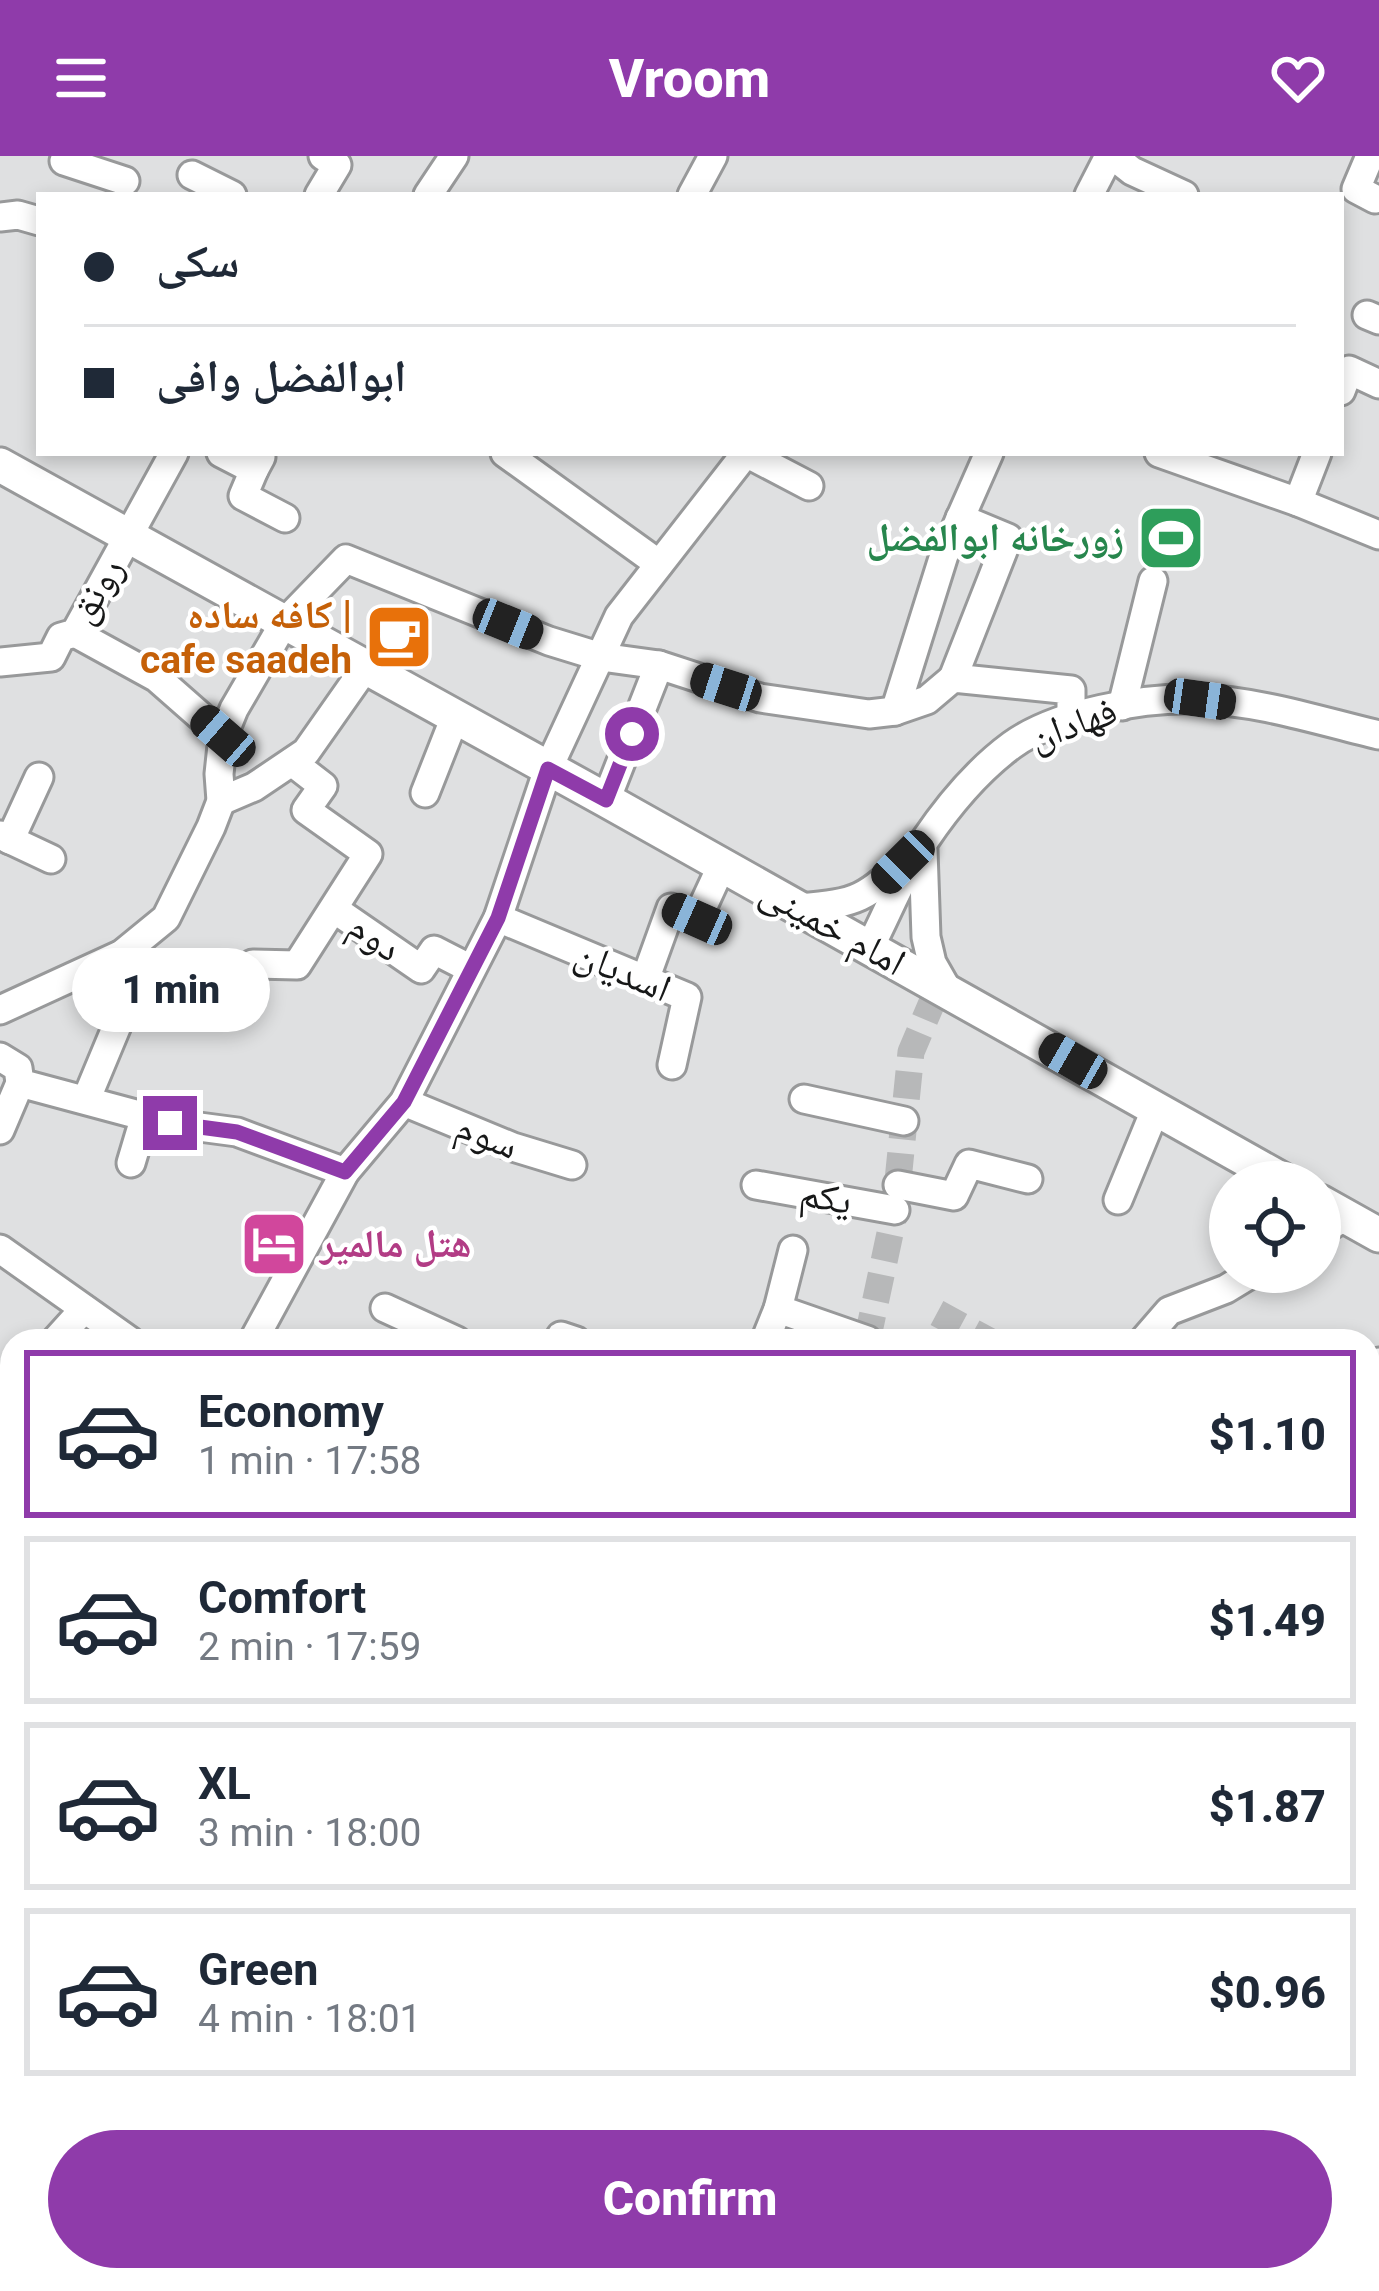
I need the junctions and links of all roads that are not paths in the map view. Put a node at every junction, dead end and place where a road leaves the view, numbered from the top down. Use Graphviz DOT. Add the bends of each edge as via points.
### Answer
graph roads {
  1 [pos="66,156"];
  2 [pos="323,156"];
  3 [pos="454,156"];
  4 [pos="713,156"];
  5 [pos="1111,156"];
  6 [pos="1370,156"];
  7 [pos="192,176"];
  8 [pos="124,181"];
  9 [pos="226,192"];
  10 [pos="321,192"];
  11 [pos="430,192"];
  12 [pos="694,192"];
  13 [pos="1091,192"];
  14 [pos="1178,192"];
  15 [pos="1375,199"];
  16 [pos="0,217"];
  17 [pos="36,220"];
  18 [pos="1344,376"];
  19 [pos="1379,384"];
  20 [pos="172,456"];
  21 [pos="509,456"];
  22 [pos="744,456"];
  23 [pos="752,456"];
  24 [pos="988,456"];
  25 [pos="1168,456"];
  26 [pos="1316,456"];
  27 [pos="258,461"];
  28 [pos="0,466"];
  29 [pos="809,486"];
  30 [pos="1298,502"];
  31 [pos="285,518"];
  32 [pos="960,518"];
  33 [pos="1379,536"];
  34 [pos="129,537"];
  35 [pos="658,564"];
  36 [pos="1154,581"];
  37 [pos="284,622"];
  38 [pos="76,634"];
  39 [pos="601,657"];
  40 [pos="0,662"];
  41 [pos="659,665"];
  42 [pos="365,668"];
  43 [pos="952,678"];
  44 [pos="1122,706"];
  45 [pos="895,711"];
  46 [pos="1071,716"];
  47 [pos="454,717"];
  48 [pos="1379,735"];
  49 [pos="223,736"];
  50 [pos="292,762"];
  51 [pos="548,769"];
  52 [pos="39,777"];
  53 [pos="425,793"];
  54 [pos="606,800"];
  55 [pos="221,801"];
  56 [pos="5,838"];
  57 [pos="923,842"];
  58 [pos="51,859"];
  59 [pos="722,866"];
  60 [pos="799,908"];
  61 [pos="334,909"];
  62 [pos="498,918"];
  63 [pos="870,947"];
  64 [pos="122,954"];
  65 [pos="471,969"];
  66 [pos="645,980"];
  67 [pos="948,991"];
  68 [pos="0,1010"];
  69 [pos="121,1016"];
  70 [pos="0,1057"];
  71 [pos="672,1065"];
  72 [pos="20,1083"];
  73 [pos="804,1099"];
  74 [pos="86,1100"];
  75 [pos="404,1102"];
  76 [pos="1156,1108"];
  77 [pos="145,1116"];
  78 [pos="904,1121"];
  79 [pos="0,1130"];
  80 [pos="1249,1161"];
  81 [pos="130,1163"];
  82 [pos="572,1165"];
  83 [pos="345,1172"];
  84 [pos="1028,1179"];
  85 [pos="756,1184"];
  86 [pos="1118,1200"];
  87 [pos="1341,1221"];
  88 [pos="1379,1235"];
  89 [pos="0,1249"];
  90 [pos="793,1250"];
  91 [pos="1216,1293"];
  92 [pos="386,1308"];
  93 [pos="84,1309"];
  94 [pos="778,1309"];
  95 [pos="66,1329"];
  96 [pos="113,1329"];
  97 [pos="260,1329"];
  98 [pos="431,1329"];
  99 [pos="770,1329"];
  100 [pos="835,1329"];
  101 [pos="1154,1329"];
  1 -- 8 [label="street"];
  2 -- 10 [label="street" via="337,164"];
  3 -- 11 [label="street"];
  4 -- 12 [label="street"];
  5 -- 13 [label="street"];
  5 -- 14 [label="street"];
  6 -- 15 [label="street" via="1357,189"];
  7 -- 9 [label="street"];
  16 -- 17 [label="street"];
  18 -- 19 [label="street"];
  20 -- 34 [label="street, رونق"];
  21 -- 35 [label="street"];
  22 -- 35 [label="street"];
  23 -- 29 [label="street"];
  24 -- 32 [label="street"];
  25 -- 30 [label="street"];
  26 -- 30 [label="street"];
  27 -- 31 [label="street" via="243,496"];
  28 -- 34 [label="main road, امام خمینی"];
  30 -- 33 [label="street"];
  32 -- 43 [label="street" via="1008,538"];
  32 -- 45 [label="street"];
  34 -- 37 [label="main road, امام خمینی"];
  34 -- 38 [label="street, رونق"];
  35 -- 39 [label="street" via="619,616"];
  36 -- 44 [label="street"];
  37 -- 39 [label="street" via="346,560"];
  37 -- 42 [label="main road, امام خمینی"];
  37 -- 49 [label="street"];
  38 -- 40 [label="street, رونق" via="61,637 51,657"];
  38 -- 49 [label="street" via="157,678"];
  39 -- 41 [label="street"];
  39 -- 51 [label="street"];
  41 -- 45 [label="street" via="760,698"];
  41 -- 54 [label="street"];
  42 -- 47 [label="main road, امام خمینی"];
  42 -- 50 [label="street"];
  43 -- 45 [label="street" via="927,700"];
  43 -- 46 [label="street" via="1071,690"];
  44 -- 46 [label="street, فهادان"];
  44 -- 48 [label="street, فهادان" via="1200,699"];
  46 -- 57 [label="street, فهادان" via="1015,743"];
  47 -- 51 [label="main road, امام خمینی"];
  47 -- 53 [label="street"];
  49 -- 55 [label="street"];
  50 -- 55 [label="street"];
  50 -- 61 [label="street" via="323,786 306,810 368,854"];
  51 -- 54 [label="main road, امام خمینی"];
  51 -- 62 [label="street"];
  52 -- 56 [label="street"];
  54 -- 59 [label="main road, امام خمینی"];
  55 -- 64 [label="street" via="166,918"];
  56 -- 58 [label="street"];
  57 -- 60 [label="street" via="874,890"];
  57 -- 63 [label="street, فهادان"];
  57 -- 67 [label="street" via="926,937"];
  59 -- 60 [label="main road, امام خمینی"];
  59 -- 66 [label="street" via="697,919 671,908"];
  60 -- 63 [label="main road, امام خمینی"];
  61 -- 64 [label="street" via="297,965 253,964 232,1005"];
  61 -- 65 [label="street, دوم" via="421,969 434,950"];
  62 -- 65 [label="street"];
  62 -- 66 [label="street, اسدیان"];
  63 -- 67 [label="main road, امام خمینی"];
  64 -- 68 [label="street"];
  65 -- 75 [label="street"];
  66 -- 71 [label="street, اسدیان" via="687,997"];
  67 -- 76 [label="main road, امام خمینی"];
  69 -- 74 [label="street"];
  70 -- 72 [label="street" via="18,1068"];
  72 -- 74 [label="street"];
  72 -- 79 [label="street"];
  73 -- 78 [label="street"];
  74 -- 77 [label="street"];
  75 -- 82 [label="street, سوم"];
  75 -- 83 [label="street"];
  76 -- 80 [label="main road, امام خمینی"];
  76 -- 86 [label="street"];
  77 -- 81 [label="street"];
  77 -- 83 [label="street" via="237,1132"];
  83 -- 97 [label="street"];
  84 -- 85 [label="street, یکم" via="969,1163 954,1196"];
  87 -- 88 [label="main road"];
  89 -- 93 [label="street"];
  90 -- 94 [label="street"];
  91 -- 101 [label="street" via="1169,1312"];
  92 -- 98 [label="street"];
  93 -- 95 [label="street"];
  93 -- 96 [label="street"];
  94 -- 99 [label="street"];
  94 -- 100 [label="street"];
}
